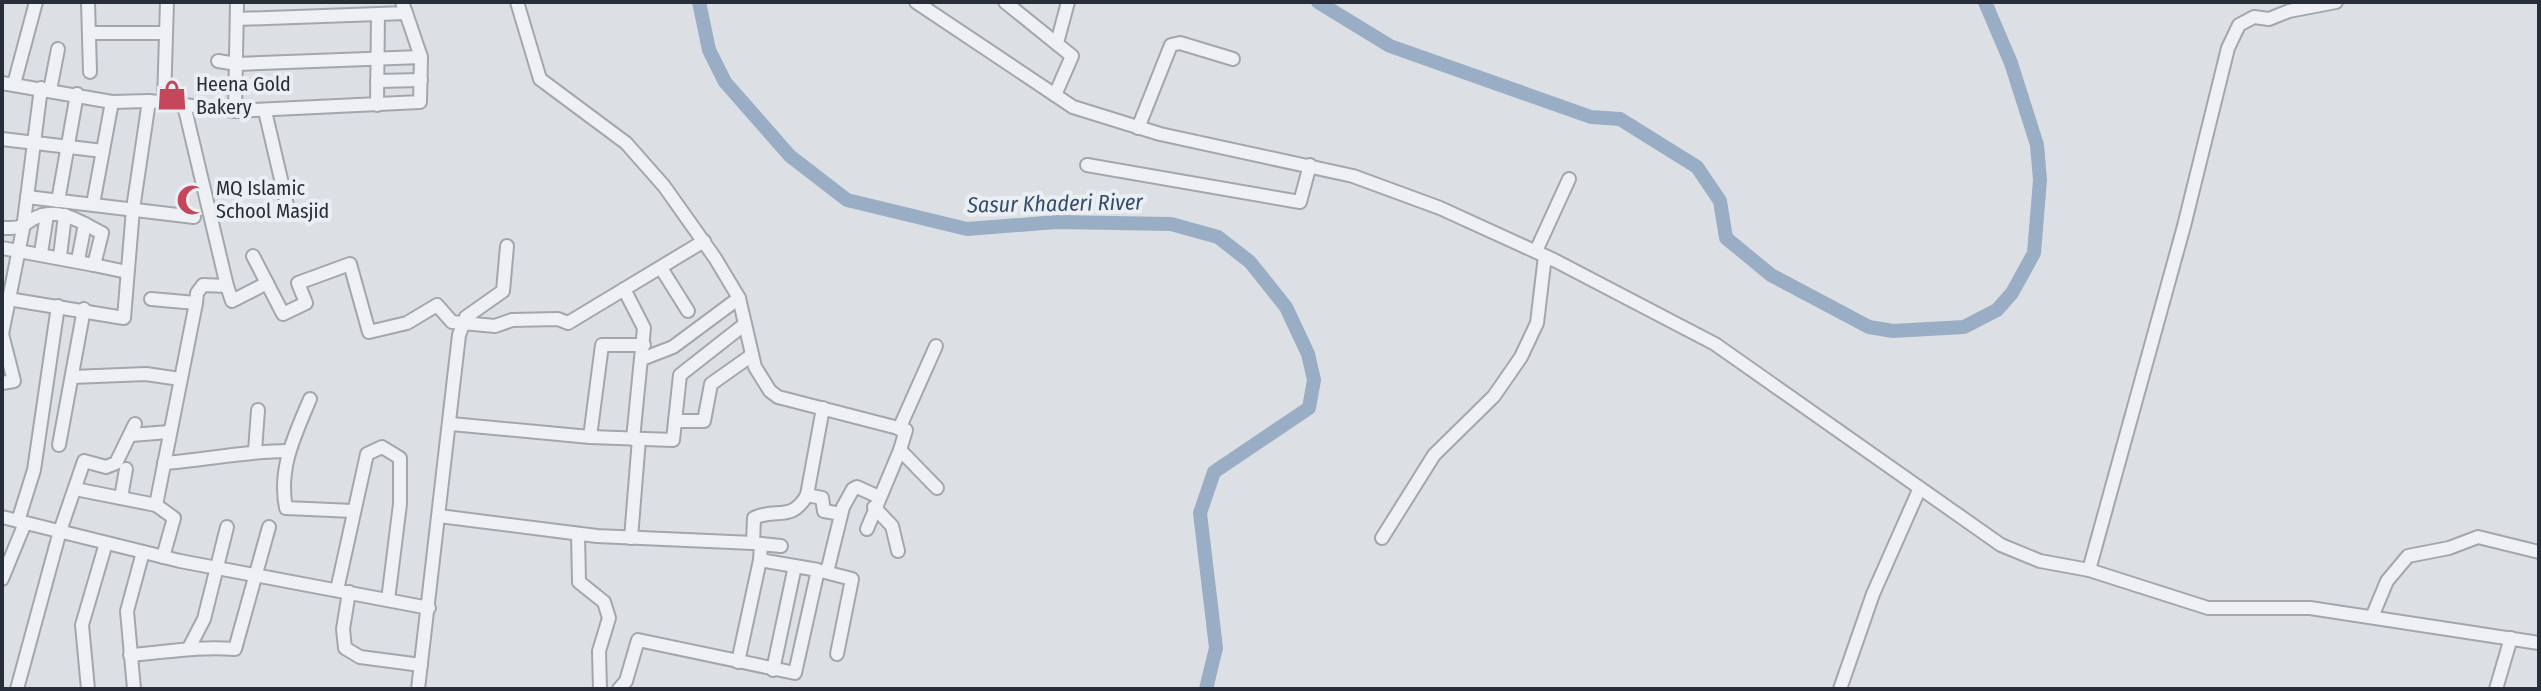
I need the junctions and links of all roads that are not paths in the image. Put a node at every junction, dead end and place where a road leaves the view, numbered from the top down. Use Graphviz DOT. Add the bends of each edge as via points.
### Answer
graph roads {
  1 [pos="36,2"];
  2 [pos="88,2"];
  3 [pos="167,2"];
  4 [pos="237,2"];
  5 [pos="517,2"];
  6 [pos="1005,2"];
  7 [pos="1068,2"];
  8 [pos="2336,2"];
  9 [pos="919,3"];
  10 [pos="404,8"];
  11 [pos="378,14"];
  12 [pos="237,19"];
  13 [pos="90,33"];
  14 [pos="166,33"];
  15 [pos="1057,43"];
  16 [pos="58,49"];
  17 [pos="421,57"];
  18 [pos="377,58"];
  19 [pos="1233,59"];
  20 [pos="218,61"];
  21 [pos="237,64"];
  22 [pos="90,72"];
  23 [pos="421,80"];
  24 [pos="377,81"];
  25 [pos="8,84"];
  26 [pos="46,89"];
  27 [pos="77,94"];
  28 [pos="1055,95"];
  29 [pos="149,101"];
  30 [pos="112,102"];
  31 [pos="164,102"];
  32 [pos="184,105"];
  33 [pos="377,105"];
  34 [pos="235,111"];
  35 [pos="265,111"];
  36 [pos="1138,128"];
  37 [pos="2,139"];
  38 [pos="33,142"];
  39 [pos="66,147"];
  40 [pos="103,151"];
  41 [pos="1087,165"];
  42 [pos="1310,165"];
  43 [pos="1569,179"];
  44 [pos="27,197"];
  45 [pos="58,201"];
  46 [pos="93,204"];
  47 [pos="287,205"];
  48 [pos="133,209"];
  49 [pos="47,215"];
  50 [pos="65,215"];
  51 [pos="194,217"];
  52 [pos="85,224"];
  53 [pos="2,228"];
  54 [pos="23,229"];
  55 [pos="704,241"];
  56 [pos="507,246"];
  57 [pos="2,248"];
  58 [pos="18,250"];
  59 [pos="41,253"];
  60 [pos="1540,253"];
  61 [pos="60,256"];
  62 [pos="253,256"];
  63 [pos="78,260"];
  64 [pos="94,265"];
  65 [pos="661,268"];
  66 [pos="127,272"];
  67 [pos="267,283"];
  68 [pos="227,286"];
  69 [pos="624,289"];
  70 [pos="5,298"];
  71 [pos="739,298"];
  72 [pos="151,299"];
  73 [pos="196,303"];
  74 [pos="58,306"];
  75 [pos="84,309"];
  76 [pos="688,311"];
  77 [pos="464,323"];
  78 [pos="745,324"];
  79 [pos="2,334"];
  80 [pos="644,345"];
  81 [pos="936,346"];
  82 [pos="752,355"];
  83 [pos="642,359"];
  84 [pos="72,377"];
  85 [pos="180,379"];
  86 [pos="2,383"];
  87 [pos="310,399"];
  88 [pos="823,408"];
  89 [pos="258,410"];
  90 [pos="675,421"];
  91 [pos="451,424"];
  92 [pos="899,429"];
  93 [pos="169,432"];
  94 [pos="590,437"];
  95 [pos="636,439"];
  96 [pos="59,445"];
  97 [pos="900,450"];
  98 [pos="255,451"];
  99 [pos="287,451"];
  100 [pos="164,463"];
  101 [pos="126,469"];
  102 [pos="937,488"];
  103 [pos="75,489"];
  104 [pos="1919,490"];
  105 [pos="807,495"];
  106 [pos="121,498"];
  107 [pos="877,502"];
  108 [pos="156,505"];
  109 [pos="353,511"];
  110 [pos="841,514"];
  111 [pos="439,516"];
  112 [pos="2,517"];
  113 [pos="22,522"];
  114 [pos="227,527"];
  115 [pos="269,527"];
  116 [pos="867,529"];
  117 [pos="60,531"];
  118 [pos="578,535"];
  119 [pos="631,538"];
  120 [pos="1382,538"];
  121 [pos="106,543"];
  122 [pos="757,544"];
  123 [pos="781,546"];
  124 [pos="898,551"];
  125 [pos="143,552"];
  126 [pos="2539,552"];
  127 [pos="163,557"];
  128 [pos="760,560"];
  129 [pos="216,566"];
  130 [pos="795,566"];
  131 [pos="2089,570"];
  132 [pos="823,571"];
  133 [pos="255,574"];
  134 [pos="2,579"];
  135 [pos="343,591"];
  136 [pos="388,600"];
  137 [pos="429,608"];
  138 [pos="2372,617"];
  139 [pos="2511,638"];
  140 [pos="2539,643"];
  141 [pos="190,646"];
  142 [pos="837,654"];
  143 [pos="130,655"];
  144 [pos="738,662"];
  145 [pos="421,665"];
  146 [pos="773,670"];
  147 [pos="17,689"];
  148 [pos="88,689"];
  149 [pos="134,689"];
  150 [pos="418,689"];
  151 [pos="600,689"];
  152 [pos="619,689"];
  153 [pos="1840,689"];
  154 [pos="2496,689"];
  1 -- 25 [label="street"];
  2 -- 13 [label="street"];
  3 -- 14 [label="street"];
  4 -- 12 [label="street"];
  5 -- 55 [label="street" via="540,79 626,143"];
  6 -- 15 [label="street"];
  7 -- 15 [label="street"];
  8 -- 131 [label="street" via="2269,19 2254,17 2239,25 2228,48"];
  9 -- 28 [label="street"];
  10 -- 11 [label="street"];
  10 -- 17 [label="street"];
  11 -- 12 [label="street"];
  11 -- 18 [label="street"];
  12 -- 21 [label="street"];
  13 -- 14 [label="street"];
  13 -- 22 [label="street"];
  14 -- 31 [label="street"];
  15 -- 28 [label="street" via="1072,56"];
  16 -- 26 [label="street"];
  17 -- 18 [label="street"];
  17 -- 23 [label="street"];
  18 -- 21 [label="street"];
  18 -- 24 [label="street"];
  19 -- 36 [label="street" via="1171,45"];
  20 -- 21 [label="street"];
  21 -- 34 [label="street"];
  23 -- 24 [label="street"];
  23 -- 33 [label="street" via="418,104"];
  24 -- 33 [label="street"];
  25 -- 26 [label="street"];
  26 -- 27 [label="street"];
  26 -- 38 [label="street"];
  27 -- 30 [label="street"];
  27 -- 39 [label="street"];
  28 -- 36 [label="street" via="1073,107"];
  29 -- 30 [label="street"];
  29 -- 31 [label="street"];
  29 -- 48 [label="street"];
  30 -- 40 [label="street"];
  31 -- 32 [label="street"];
  32 -- 34 [label="street"];
  32 -- 68 [label="street"];
  33 -- 35 [label="street"];
  34 -- 35 [label="street"];
  35 -- 47 [label="street"];
  36 -- 42 [label="street"];
  37 -- 38 [label="street"];
  38 -- 39 [label="street"];
  38 -- 44 [label="street"];
  39 -- 40 [label="street"];
  39 -- 45 [label="street"];
  40 -- 46 [label="street"];
  41 -- 42 [label="street" via="1300,202"];
  42 -- 60 [label="street" via="1440,208"];
  43 -- 60 [label="street"];
  44 -- 45 [label="street"];
  44 -- 54 [label="street"];
  45 -- 46 [label="street"];
  46 -- 48 [label="street"];
  48 -- 51 [label="street"];
  48 -- 66 [label="street"];
  49 -- 50 [label="street"];
  49 -- 54 [label="street"];
  49 -- 59 [label="street"];
  50 -- 52 [label="street"];
  50 -- 61 [label="street"];
  52 -- 63 [label="street"];
  52 -- 64 [label="street" via="102,233"];
  53 -- 54 [label="street"];
  54 -- 58 [label="street"];
  55 -- 65 [label="street"];
  55 -- 71 [label="street"];
  56 -- 77 [label="street" via="503,291"];
  57 -- 58 [label="street"];
  58 -- 59 [label="street"];
  58 -- 70 [label="street"];
  59 -- 61 [label="street"];
  60 -- 104 [label="street" via="1715,344"];
  60 -- 120 [label="street" via="1537,323 1521,357 1494,396 1434,455"];
  61 -- 63 [label="street"];
  62 -- 67 [label="street"];
  63 -- 64 [label="street"];
  64 -- 66 [label="street"];
  65 -- 69 [label="street"];
  65 -- 76 [label="street"];
  66 -- 75 [label="street" via="124,318"];
  67 -- 68 [label="street" via="232,301"];
  67 -- 77 [label="street" via="283,314 306,303 298,283 350,264 369,332 407,323 437,305 452,322"];
  68 -- 73 [label="street" via="203,285"];
  69 -- 77 [label="street" via="568,323"];
  69 -- 80 [label="street" via="643,321"];
  70 -- 74 [label="street"];
  70 -- 79 [label="street"];
  71 -- 78 [label="street"];
  71 -- 83 [label="street" via="665,353"];
  72 -- 73 [label="street"];
  73 -- 85 [label="street"];
  74 -- 75 [label="street"];
  74 -- 113 [label="street"];
  75 -- 84 [label="street"];
  77 -- 91 [label="street"];
  78 -- 82 [label="street"];
  78 -- 90 [label="street" via="680,375"];
  79 -- 86 [label="street" via="14,381"];
  80 -- 83 [label="street"];
  80 -- 94 [label="street" via="602,345"];
  81 -- 92 [label="street"];
  82 -- 88 [label="street" via="773,394"];
  82 -- 90 [label="street" via="711,384 704,421"];
  83 -- 95 [label="street"];
  84 -- 85 [label="street" via="146,374"];
  84 -- 96 [label="street"];
  85 -- 93 [label="street"];
  87 -- 99 [label="street"];
  88 -- 92 [label="street"];
  88 -- 105 [label="street"];
  89 -- 98 [label="street"];
  90 -- 95 [label="street" via="670,441"];
  91 -- 94 [label="street"];
  91 -- 111 [label="street"];
  92 -- 97 [label="street" via="906,431"];
  93 -- 100 [label="street"];
  93 -- 103 [label="street" via="133,430 116,463 106,467 84,461"];
  94 -- 95 [label="street"];
  95 -- 119 [label="street"];
  97 -- 102 [label="street"];
  97 -- 107 [label="street"];
  98 -- 99 [label="street"];
  98 -- 100 [label="street"];
  99 -- 109 [label="street" via="286,508"];
  100 -- 108 [label="street"];
  101 -- 106 [label="street"];
  103 -- 106 [label="street"];
  103 -- 117 [label="street"];
  104 -- 131 [label="street" via="2001,545 2040,561"];
  104 -- 153 [label="street" via="1873,594"];
  105 -- 110 [label="street" via="822,498 824,511"];
  105 -- 122 [label="street" via="794,511 757,516"];
  106 -- 108 [label="street"];
  107 -- 110 [label="street" via="854,488"];
  107 -- 116 [label="street"];
  107 -- 124 [label="street" via="892,526"];
  108 -- 127 [label="street" via="174,518"];
  109 -- 135 [label="street"];
  109 -- 136 [label="street" via="367,454 382,447 400,458"];
  110 -- 132 [label="street"];
  111 -- 118 [label="street"];
  111 -- 137 [label="street"];
  112 -- 113 [label="street"];
  113 -- 117 [label="street"];
  113 -- 134 [label="street"];
  114 -- 129 [label="street"];
  115 -- 133 [label="street"];
  117 -- 121 [label="street"];
  117 -- 147 [label="street"];
  118 -- 119 [label="street"];
  118 -- 151 [label="street" via="579,582 604,602 609,618 599,651"];
  119 -- 122 [label="street"];
  121 -- 125 [label="street"];
  121 -- 148 [label="street" via="82,625"];
  122 -- 123 [label="street"];
  122 -- 128 [label="street"];
  125 -- 127 [label="street"];
  125 -- 143 [label="street" via="127,611"];
  126 -- 138 [label="street" via="2478,537 2408,556 2387,581"];
  127 -- 129 [label="street"];
  128 -- 130 [label="street"];
  128 -- 144 [label="street"];
  129 -- 133 [label="street"];
  129 -- 141 [label="street" via="204,619"];
  130 -- 132 [label="street"];
  130 -- 146 [label="street"];
  131 -- 138 [label="street" via="2208,608 2310,608"];
  132 -- 142 [label="street" via="852,579"];
  132 -- 146 [label="street" via="797,670"];
  133 -- 135 [label="street"];
  133 -- 141 [label="street" via="235,649"];
  135 -- 136 [label="street"];
  135 -- 145 [label="street" via="345,648 360,657"];
  136 -- 137 [label="street"];
  137 -- 145 [label="street"];
  138 -- 139 [label="street"];
  139 -- 140 [label="street"];
  139 -- 154 [label="street"];
  141 -- 143 [label="street"];
  143 -- 149 [label="street"];
  144 -- 146 [label="street"];
  144 -- 152 [label="street" via="638,640"];
  145 -- 150 [label="street"];
}
